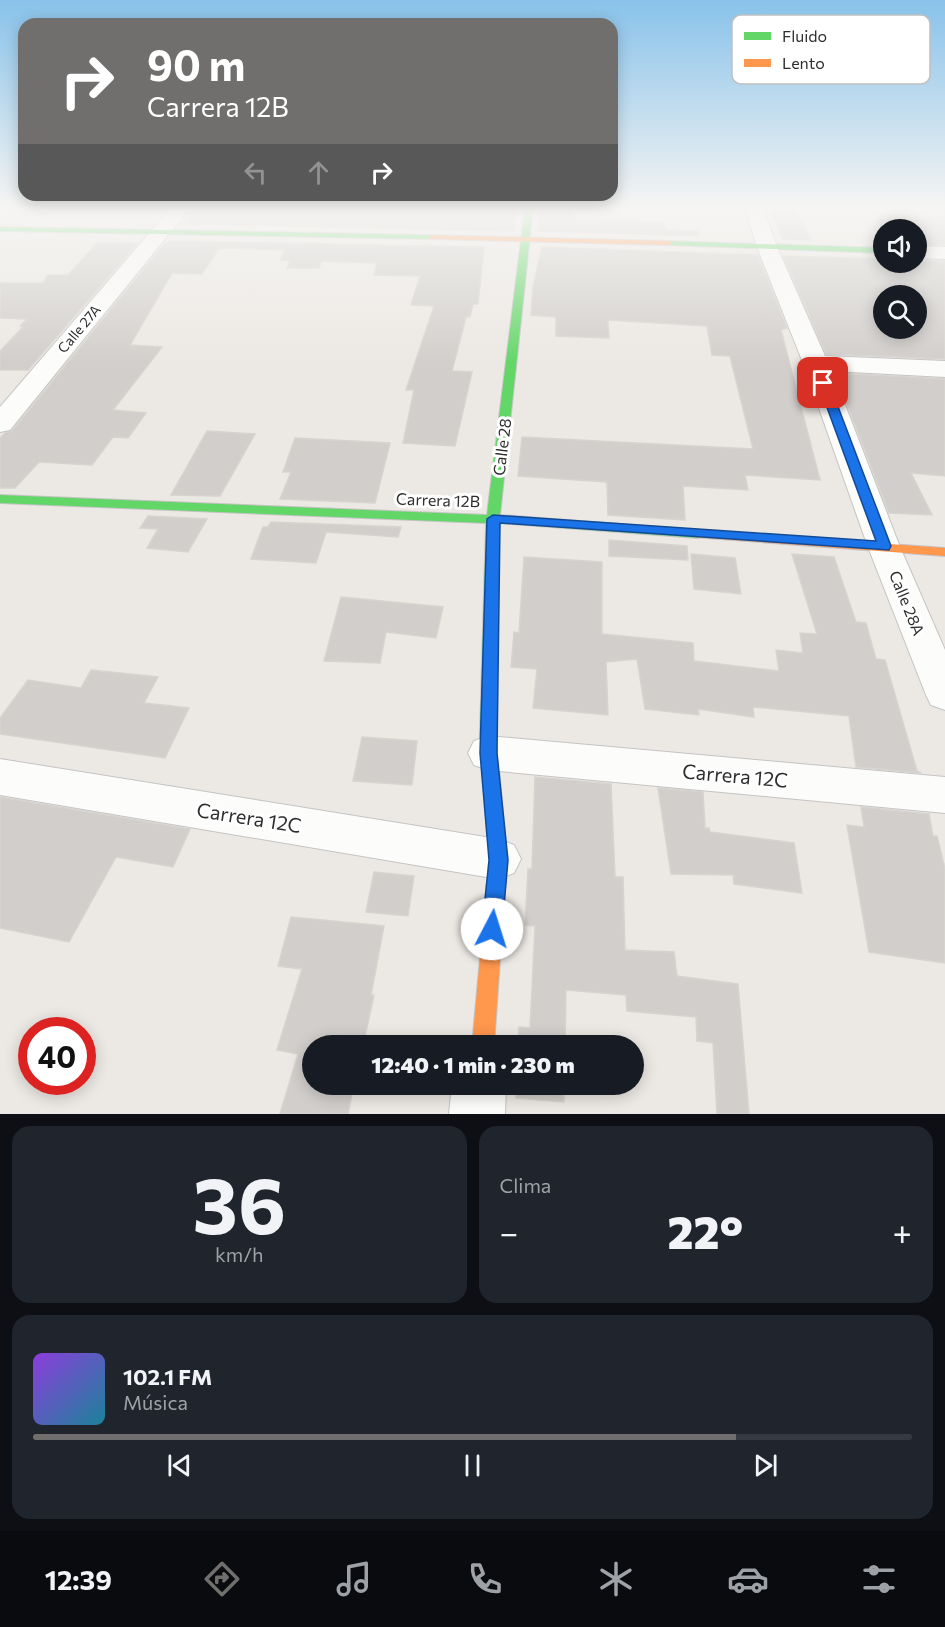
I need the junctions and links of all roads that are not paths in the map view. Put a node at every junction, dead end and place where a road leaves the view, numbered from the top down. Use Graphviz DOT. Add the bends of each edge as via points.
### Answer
graph roads {
  1 [pos="137,260"];
  2 [pos="525,260"];
  3 [pos="772,260"];
  4 [pos="816,363"];
  5 [pos="945,369"];
  6 [pos="0,423"];
  7 [pos="0,499"];
  8 [pos="493,519"];
  9 [pos="884,546"];
  10 [pos="945,552"];
  11 [pos="945,694"];
  12 [pos="489,753"];
  13 [pos="0,777"];
  14 [pos="945,795"];
  15 [pos="498,860"];
  16 [pos="484,1035"];
  17 [pos="478,1095"];
  18 [pos="477,1114"];
  1 -- 6 [label="street, Calle 27A"];
  2 -- 8 [label="street, Calle 28"];
  3 -- 4 [label="street, Calle 28A"];
  4 -- 5 [label="street"];
  4 -- 9 [label="street, Calle 28A"];
  7 -- 8 [label="street, Carrera 12B"];
  8 -- 9 [label="street, Carrera 12B"];
  8 -- 12 [label="street, Calle 28"];
  9 -- 10 [label="street, Carrera 12B"];
  9 -- 11 [label="street, Calle 28A"];
  12 -- 14 [label="street, Carrera 12C"];
  12 -- 15 [label="street, Calle 28"];
  13 -- 15 [label="street, Carrera 12C"];
  15 -- 16 [label="street, Calle 28"];
  17 -- 18 [label="street"];
}
